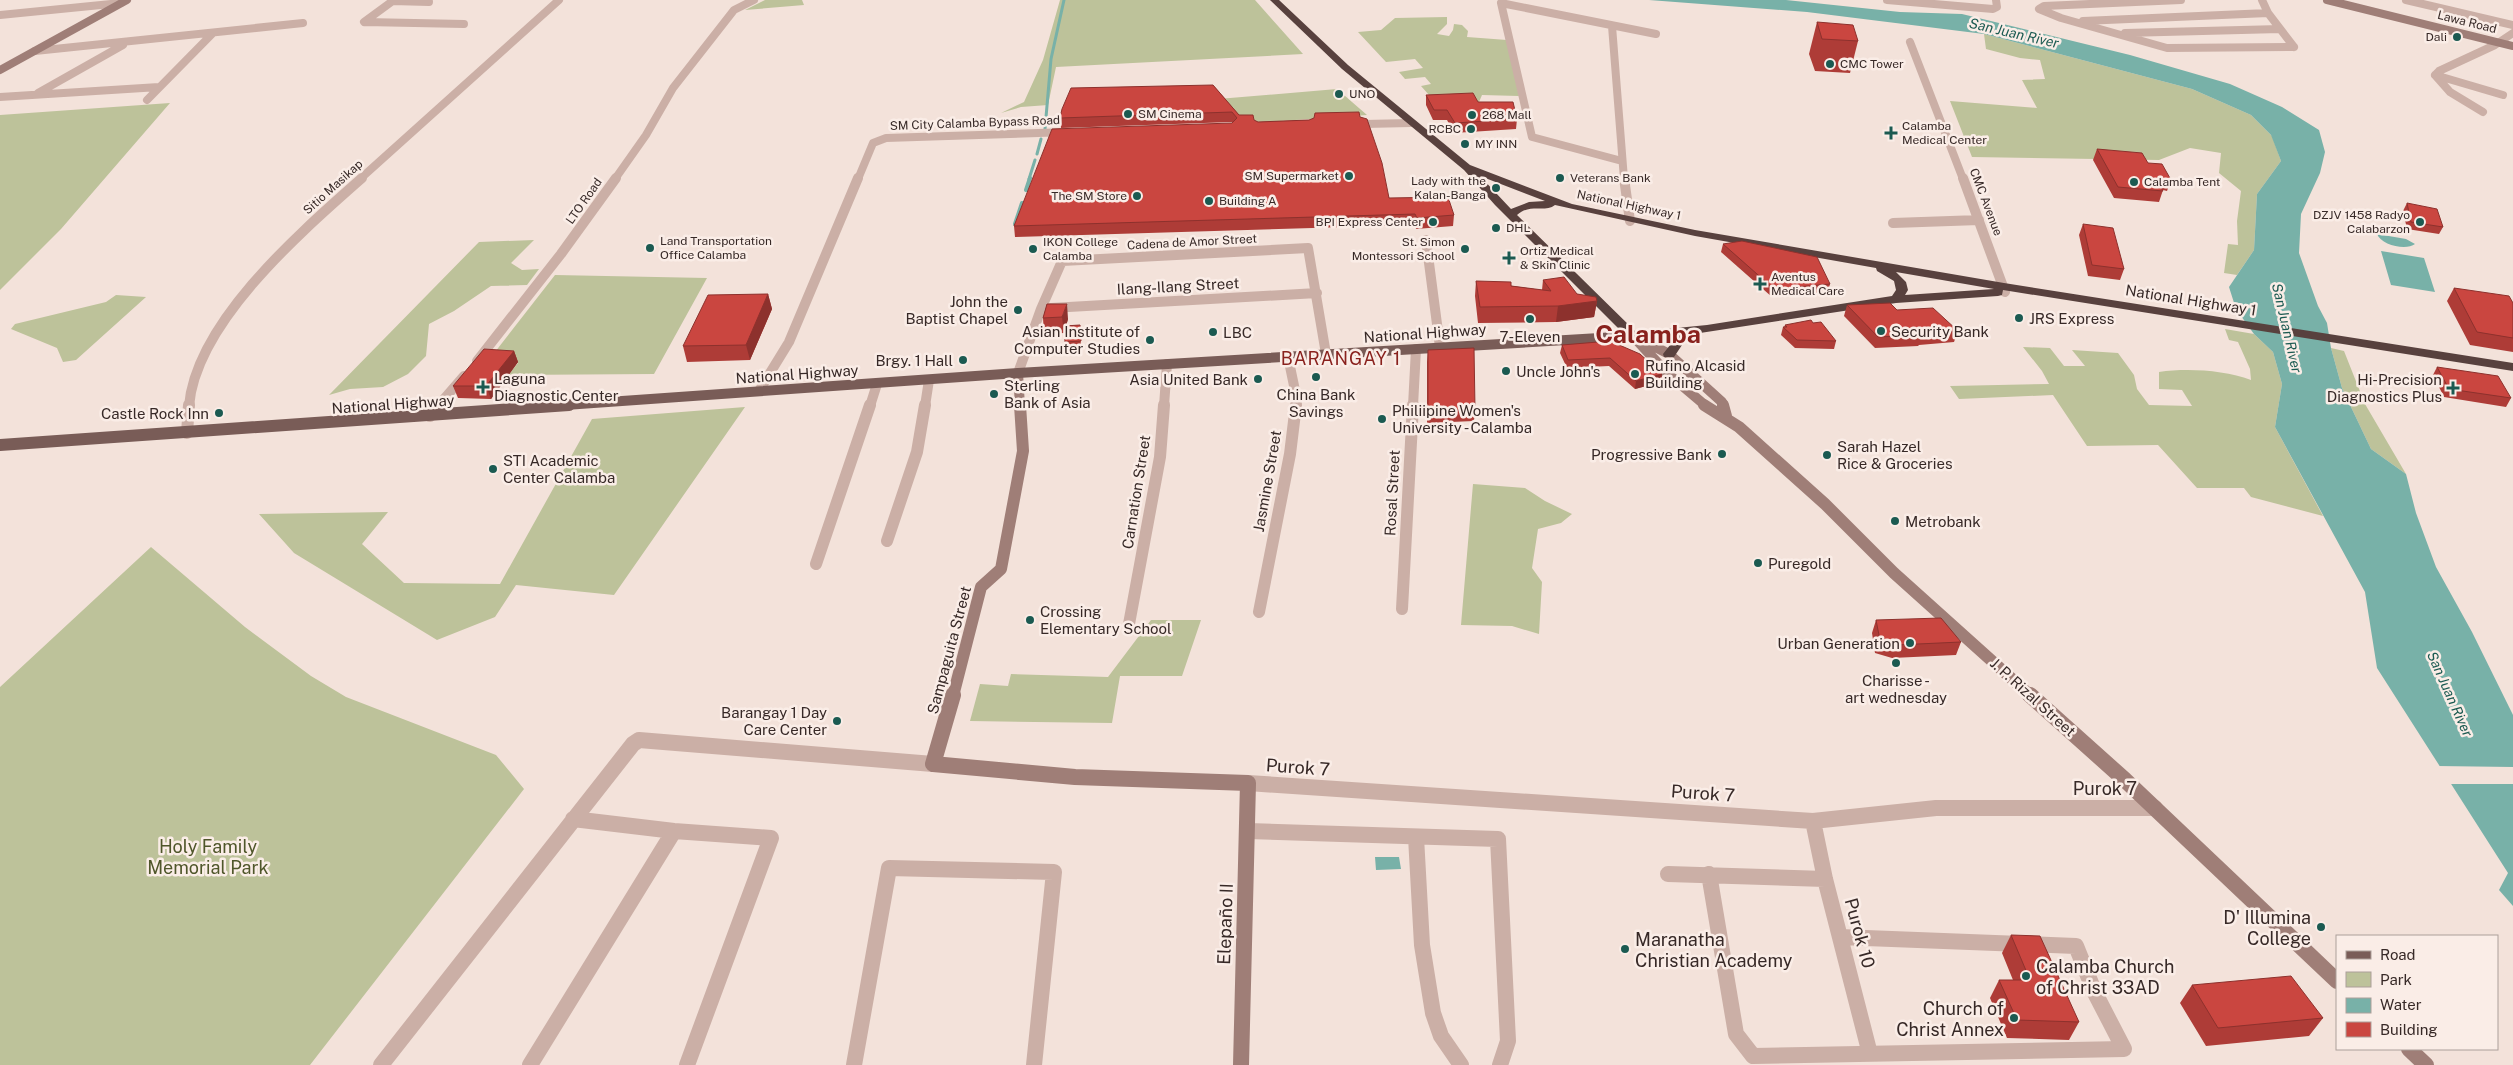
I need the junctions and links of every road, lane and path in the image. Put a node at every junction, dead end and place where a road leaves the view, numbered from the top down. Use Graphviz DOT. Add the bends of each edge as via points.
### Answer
graph roads {
  1 [pos="559,0"];
  2 [pos="754,0"];
  3 [pos="1274,0"];
  4 [pos="1887,0"];
  5 [pos="1996,0"];
  6 [pos="2180,0"];
  7 [pos="2262,0"];
  8 [pos="2327,0"];
  9 [pos="2406,0"];
  10 [pos="2438,0"];
  11 [pos="393,1"];
  12 [pos="1905,1"];
  13 [pos="124,2"];
  14 [pos="429,2"];
  15 [pos="1948,3"];
  16 [pos="2429,6"];
  17 [pos="2268,12"];
  18 [pos="0,15"];
  19 [pos="2074,22"];
  20 [pos="302,23"];
  21 [pos="464,24"];
  22 [pos="2513,25"];
  23 [pos="1612,26"];
  24 [pos="2280,29"];
  25 [pos="2111,33"];
  26 [pos="2513,33"];
  27 [pos="212,34"];
  28 [pos="1656,34"];
  29 [pos="1909,37"];
  30 [pos="127,42"];
  31 [pos="2499,42"];
  32 [pos="2513,46"];
  33 [pos="35,50"];
  34 [pos="0,70"];
  35 [pos="2435,75"];
  36 [pos="159,87"];
  37 [pos="34,95"];
  38 [pos="2454,95"];
  39 [pos="0,97"];
  40 [pos="147,100"];
  41 [pos="2483,112"];
  42 [pos="1411,123"];
  43 [pos="1364,124"];
  44 [pos="1078,132"];
  45 [pos="1622,161"];
  46 [pos="1466,167"];
  47 [pos="1533,194"];
  48 [pos="1499,203"];
  49 [pos="1569,207"];
  50 [pos="1511,215"];
  51 [pos="1979,220"];
  52 [pos="1630,221"];
  53 [pos="1893,223"];
  54 [pos="1426,240"];
  55 [pos="1871,264"];
  56 [pos="2004,289"];
  57 [pos="1318,293"];
  58 [pos="1896,299"];
  59 [pos="1041,309"];
  60 [pos="1707,329"];
  61 [pos="1633,336"];
  62 [pos="1440,347"];
  63 [pos="1416,349"];
  64 [pos="1326,354"];
  65 [pos="1669,354"];
  66 [pos="1288,356"];
  67 [pos="1167,364"];
  68 [pos="2513,367"];
  69 [pos="1018,373"];
  70 [pos="929,380"];
  71 [pos="877,384"];
  72 [pos="759,391"];
  73 [pos="430,416"];
  74 [pos="1726,416"];
  75 [pos="187,433"];
  76 [pos="0,445"];
  77 [pos="887,541"];
  78 [pos="816,564"];
  79 [pos="1402,609"];
  80 [pos="1259,612"];
  81 [pos="1129,624"];
  82 [pos="933,764"];
  83 [pos="1248,784"];
  84 [pos="2155,808"];
  85 [pos="573,818"];
  86 [pos="1812,821"];
  87 [pos="674,831"];
  88 [pos="1248,831"];
  89 [pos="1416,837"];
  90 [pos="1668,874"];
  91 [pos="1709,874"];
  92 [pos="1825,879"];
  93 [pos="1840,937"];
  94 [pos="2336,980"];
  95 [pos="2410,1050"];
  96 [pos="1870,1054"];
  97 [pos="381,1065"];
  98 [pos="530,1065"];
  99 [pos="687,1065"];
  100 [pos="854,1065"];
  101 [pos="1034,1065"];
  102 [pos="1241,1065"];
  103 [pos="1461,1065"];
  104 [pos="1500,1065"];
  105 [pos="2426,1065"];
  1 -- 75 [label="street, Sitio Masikap" via="268,266 201,359 190,394"];
  2 -- 73 [label="street, LTO Road" via="734,10 673,88 646,135 561,254"];
  3 -- 42 [label="highway, National Highway 1" via="1328,52"];
  4 -- 12 [label="street"];
  5 -- 15 [label="street" via="1998,7 1993,9"];
  6 -- 19 [label="street" via="2039,7 2040,11"];
  7 -- 17 [label="street"];
  8 -- 31 [label="main road, Lawa Road"];
  9 -- 16 [label="street"];
  10 -- 16 [label="street"];
  11 -- 14 [label="street"];
  11 -- 21 [label="street" via="362,24"];
  12 -- 15 [label="street"];
  13 -- 18 [label="street"];
  13 -- 33 [label="main road"];
  16 -- 22 [label="street"];
  17 -- 19 [label="street"];
  17 -- 24 [label="street"];
  19 -- 25 [label="street"];
  20 -- 27 [label="street"];
  23 -- 28 [label="street"];
  23 -- 45 [label="street"];
  23 -- 45 [label="street" via="1501,3 1532,137"];
  24 -- 25 [label="street"];
  24 -- 25 [label="street" via="2294,46 2166,48"];
  26 -- 31 [label="street"];
  27 -- 30 [label="street"];
  27 -- 36 [label="street"];
  29 -- 51 [label="street, CMC Avenue"];
  30 -- 33 [label="street"];
  30 -- 37 [label="street"];
  31 -- 32 [label="main road, Lawa Road"];
  31 -- 35 [label="street"];
  33 -- 34 [label="main road"];
  35 -- 38 [label="street" via="2440,84"];
  35 -- 38 [label="street" via="2503,95"];
  36 -- 37 [label="street"];
  36 -- 40 [label="street"];
  37 -- 39 [label="street"];
  38 -- 41 [label="street"];
  42 -- 43 [label="street"];
  42 -- 46 [label="highway, National Highway 1"];
  44 -- 72 [label="street, SM City Calamba Bypass Road" via="878,140 873,143 789,342"];
  45 -- 52 [label="street"];
  46 -- 47 [label="highway, National Highway 1"];
  46 -- 48 [label="highway"];
  47 -- 48 [label="highway" via="1522,200"];
  47 -- 49 [label="highway, National Highway 1"];
  48 -- 50 [label="highway"];
  49 -- 50 [label="highway" via="1528,205"];
  49 -- 52 [label="highway, National Highway 1"];
  50 -- 61 [label="highway"];
  51 -- 53 [label="street"];
  51 -- 56 [label="street, CMC Avenue"];
  52 -- 55 [label="highway, National Highway 1"];
  54 -- 62 [label="street"];
  55 -- 56 [label="highway, National Highway 1"];
  55 -- 58 [label="highway" via="1901,282 1902,290"];
  56 -- 58 [label="highway, National Highway 1"];
  56 -- 68 [label="highway, National Highway 1"];
  57 -- 59 [label="street, Ilang-Ilang Street"];
  57 -- 59 [label="street, Cadena de Amor Street" via="1308,248 1062,261"];
  57 -- 64 [label="street, Cadena de Amor Street"];
  58 -- 60 [label="highway, National Highway 1"];
  59 -- 69 [label="street, Cadena de Amor Street"];
  60 -- 61 [label="highway, National Highway 1"];
  60 -- 65 [label="highway" via="1680,339"];
  61 -- 62 [label="main road, National Highway"];
  61 -- 65 [label="main road, J. P. Rizal Street"];
  61 -- 74 [label="main road, J. P. Rizal Street" via="1642,350 1706,406"];
  62 -- 63 [label="main road, National Highway"];
  63 -- 64 [label="main road, National Highway"];
  63 -- 79 [label="street, Rosal Street"];
  64 -- 66 [label="main road, National Highway"];
  65 -- 74 [label="main road, J. P. Rizal Street" via="1722,402"];
  66 -- 67 [label="main road, National Highway"];
  66 -- 80 [label="street, Jasmine Street" via="1297,400 1290,454"];
  67 -- 69 [label="main road, National Highway"];
  67 -- 81 [label="street, Carnation Street" via="1160,457"];
  69 -- 70 [label="main road, National Highway"];
  69 -- 82 [label="main road, Sampaguita Street" via="1023,451 1001,569 981,587"];
  70 -- 71 [label="main road, National Highway"];
  70 -- 77 [label="street" via="917,452"];
  71 -- 72 [label="main road, National Highway"];
  71 -- 78 [label="street"];
  72 -- 73 [label="main road, National Highway"];
  73 -- 75 [label="main road, National Highway"];
  74 -- 84 [label="main road, J. P. Rizal Street" via="1825,504 1894,573"];
  75 -- 76 [label="main road, National Highway"];
  82 -- 83 [label="main road" via="1075,777"];
  82 -- 85 [label="street" via="639,740"];
  83 -- 86 [label="street, Purok 7"];
  83 -- 88 [label="main road, Elepaño II"];
  84 -- 86 [label="street, Purok 7" via="1936,808"];
  84 -- 94 [label="main road, J. P. Rizal Street"];
  85 -- 87 [label="street"];
  85 -- 97 [label="street"];
  86 -- 92 [label="street, Purok 10"];
  87 -- 98 [label="street"];
  87 -- 99 [label="street" via="771,838"];
  88 -- 89 [label="street"];
  88 -- 102 [label="main road, Elepaño II"];
  89 -- 103 [label="street" via="1422,945 1433,1013 1441,1036"];
  89 -- 104 [label="street" via="1498,839 1508,1041"];
  90 -- 91 [label="street"];
  91 -- 92 [label="street"];
  91 -- 96 [label="street" via="1736,1034 1753,1056"];
  92 -- 93 [label="street, Purok 10"];
  93 -- 96 [label="street, Purok 10"];
  93 -- 96 [label="street" via="2076,946 2095,993 2124,1049"];
  95 -- 105 [label="main road"];
  100 -- 101 [label="street" via="889,868 1054,872"];
}
